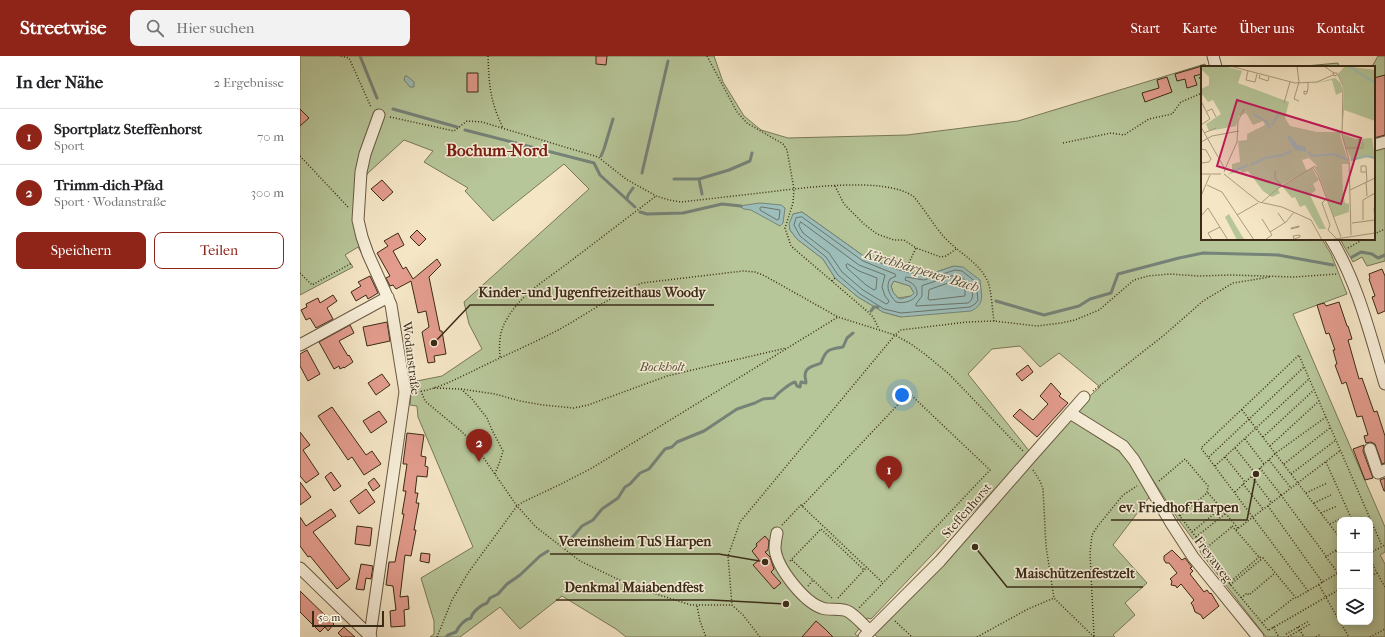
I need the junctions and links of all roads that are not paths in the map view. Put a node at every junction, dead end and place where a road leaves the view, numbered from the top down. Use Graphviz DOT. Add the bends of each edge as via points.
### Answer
graph roads {
  1 [pos="1213,56"];
  2 [pos="1216,66"];
  3 [pos="378,115"];
  4 [pos="1385,142"];
  5 [pos="1375,145"];
  6 [pos="1332,240"];
  7 [pos="388,297"];
  8 [pos="300,345"];
  9 [pos="1385,384"];
  10 [pos="1084,397"];
  11 [pos="1070,412"];
  12 [pos="1370,449"];
  13 [pos="1385,470"];
  14 [pos="777,533"];
  15 [pos="300,568"];
  16 [pos="867,634"];
  17 [pos="1256,635"];
  18 [pos="371,636"];
  1 -- 2 [label="street"];
  3 -- 7 [label="street, Wodanstraße" via="361,172 358,220 368,254"];
  4 -- 5 [label="street"];
  6 -- 9 [label="street" via="1345,264 1357,295"];
  7 -- 8 [label="street"];
  7 -- 18 [label="street, Wodanstraße" via="405,392"];
  10 -- 11 [label="street, Steffenhorst"];
  11 -- 16 [label="street, Steffenhorst" via="940,561"];
  11 -- 17 [label="street, Freyaweg" via="1123,446 1153,482 1171,523 1193,557"];
  12 -- 13 [label="street" via="1378,473"];
  14 -- 16 [label="street" via="775,549 779,562 794,585 815,605 823,609 848,611"];
  15 -- 18 [label="street"];
}
